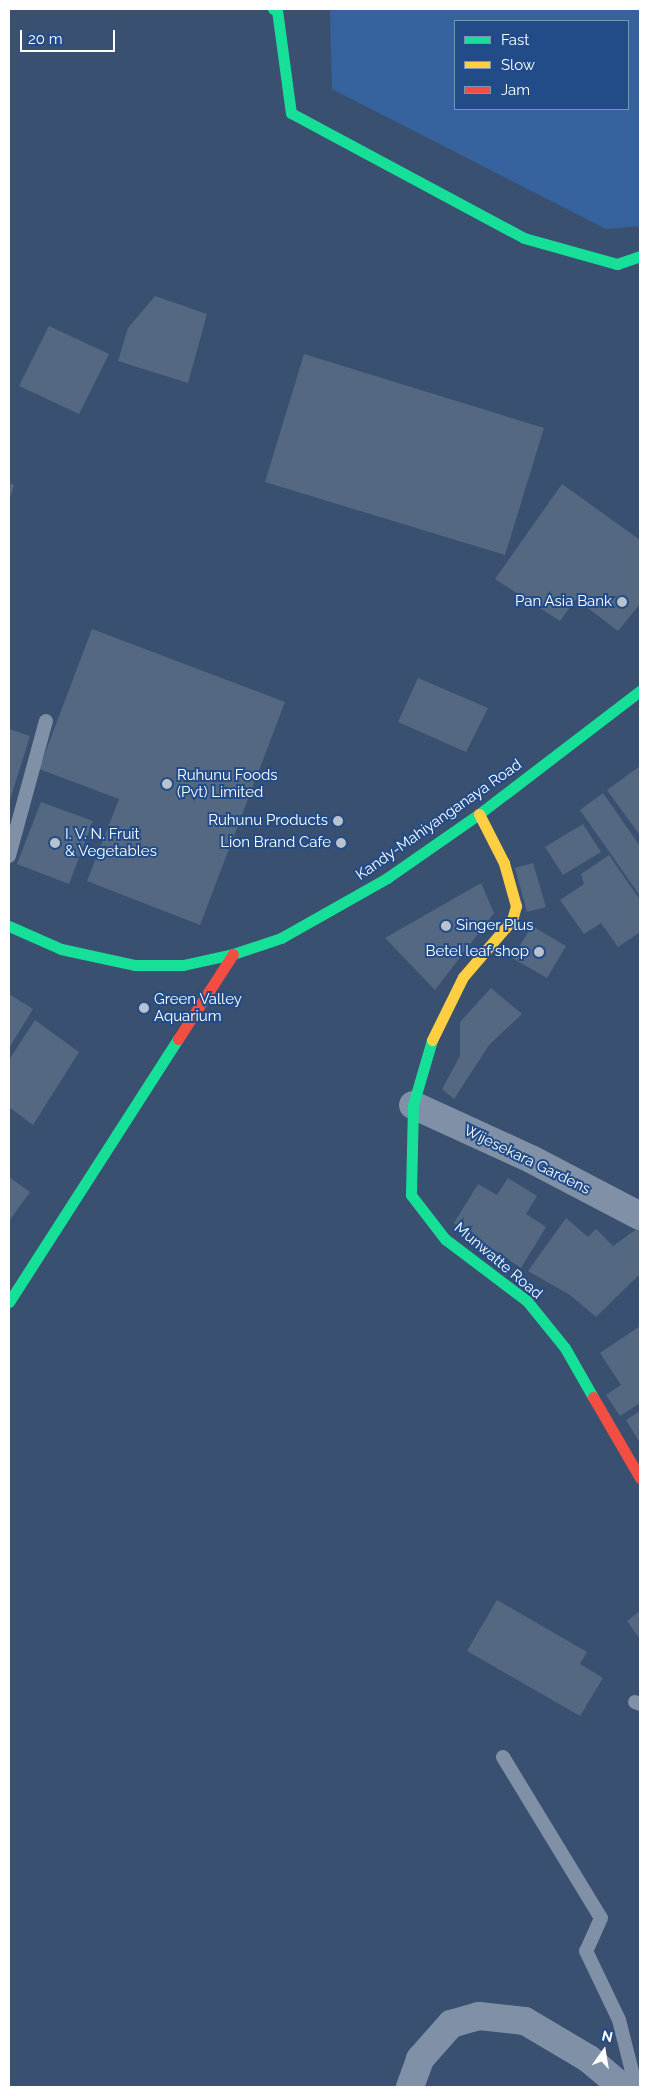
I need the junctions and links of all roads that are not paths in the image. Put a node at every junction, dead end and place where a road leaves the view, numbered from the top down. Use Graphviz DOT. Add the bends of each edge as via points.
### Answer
graph roads {
  1 [pos="273,9"];
  2 [pos="640,256"];
  3 [pos="640,691"];
  4 [pos="46,721"];
  5 [pos="480,814"];
  6 [pos="9,856"];
  7 [pos="9,926"];
  8 [pos="233,954"];
  9 [pos="413,1105"];
  10 [pos="640,1216"];
  11 [pos="9,1302"];
  12 [pos="640,1478"];
  13 [pos="503,1757"];
  14 [pos="410,2087"];
  15 [pos="622,2087"];
  16 [pos="636,2087"];
  1 -- 2 [label="main road" via="277,10 291,113 524,238 617,264"];
  3 -- 5 [label="main road, Kandy-Mahiyanganaya Road"];
  4 -- 6 [label="lane"];
  5 -- 8 [label="main road, Kandy-Mahiyanganaya Road" via="387,878 281,938"];
  5 -- 9 [label="main road, Munwatte Road" via="504,862 516,906 512,920 463,977 435,1030"];
  7 -- 8 [label="main road, Kandy-Mahiyanganaya Road" via="61,949 136,965 183,965"];
  8 -- 11 [label="main road"];
  9 -- 10 [label="street, Wijesekara Gardens" via="531,1159"];
  9 -- 12 [label="main road, Munwatte Road" via="411,1195 445,1239 527,1301 565,1348"];
  13 -- 16 [label="lane" via="601,1918 586,1951 618,2020"];
  14 -- 15 [label="street" via="420,2059 451,2024 479,2016 525,2021 589,2059"];
}
